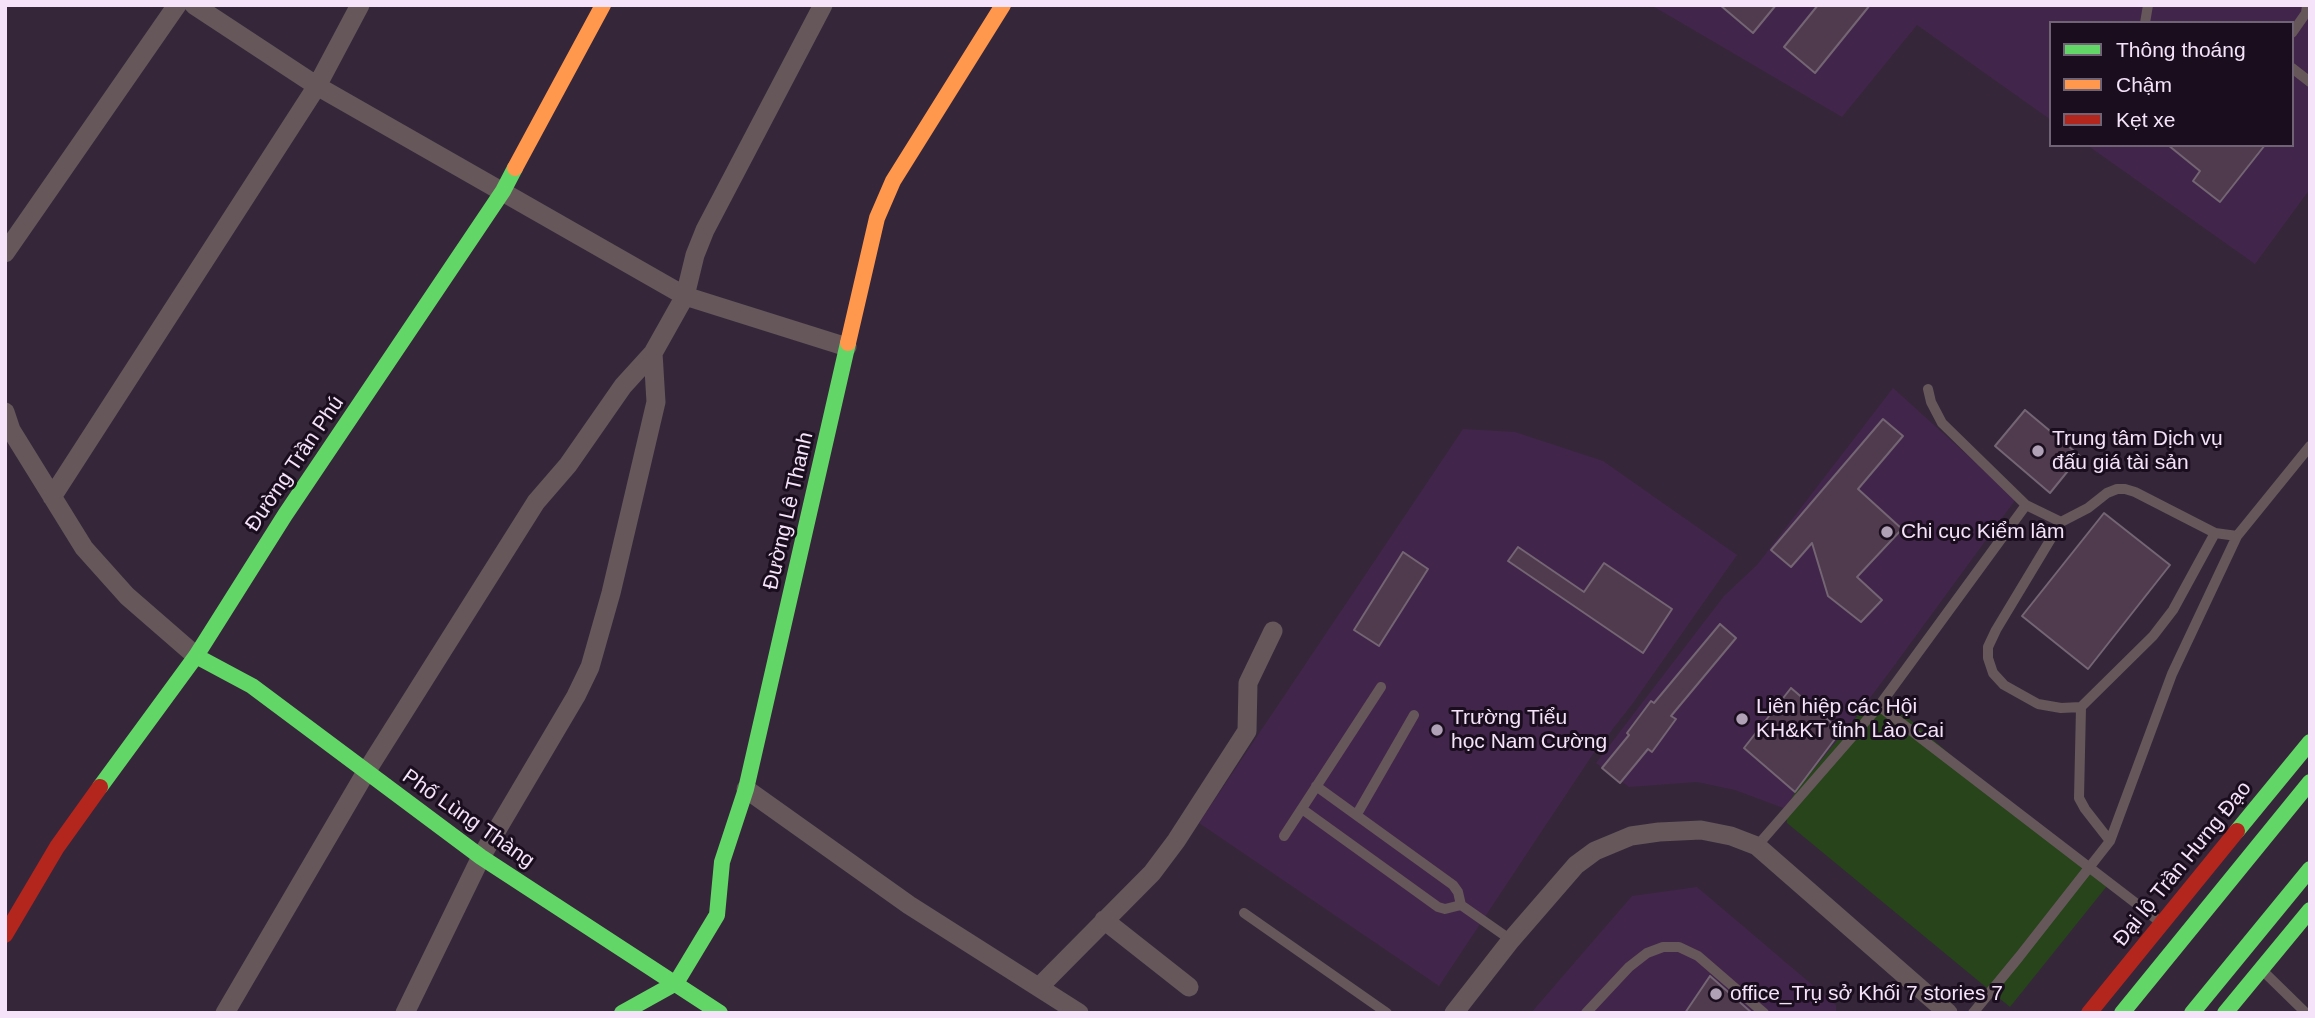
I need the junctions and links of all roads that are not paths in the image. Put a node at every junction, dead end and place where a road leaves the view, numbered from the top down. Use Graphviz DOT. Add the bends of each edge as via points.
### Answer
graph roads {
  1 [pos="177,5"];
  2 [pos="194,5"];
  3 [pos="360,5"];
  4 [pos="603,5"];
  5 [pos="823,5"];
  6 [pos="1003,5"];
  7 [pos="2307,5"];
  8 [pos="2294,30"];
  9 [pos="2294,70"];
  10 [pos="2310,82"];
  11 [pos="317,86"];
  12 [pos="503,191"];
  13 [pos="5,253"];
  14 [pos="685,296"];
  15 [pos="847,347"];
  16 [pos="653,353"];
  17 [pos="1928,389"];
  18 [pos="5,412"];
  19 [pos="2310,446"];
  20 [pos="52,497"];
  21 [pos="2026,505"];
  22 [pos="2061,522"];
  23 [pos="2216,533"];
  24 [pos="2237,536"];
  25 [pos="1273,631"];
  26 [pos="196,656"];
  27 [pos="1381,687"];
  28 [pos="1879,706"];
  29 [pos="2081,707"];
  30 [pos="1414,715"];
  31 [pos="2310,742"];
  32 [pos="366,772"];
  33 [pos="2310,782"];
  34 [pos="1316,786"];
  35 [pos="747,789"];
  36 [pos="1302,809"];
  37 [pos="1357,814"];
  38 [pos="1284,836"];
  39 [pos="2110,841"];
  40 [pos="1757,846"];
  41 [pos="481,857"];
  42 [pos="2091,867"];
  43 [pos="2310,869"];
  44 [pos="1461,905"];
  45 [pos="2310,910"];
  46 [pos="1244,913"];
  47 [pos="1104,920"];
  48 [pos="2162,923"];
  49 [pos="5,936"];
  50 [pos="1511,940"];
  51 [pos="2261,969"];
  52 [pos="676,983"];
  53 [pos="1039,987"];
  54 [pos="1189,988"];
  55 [pos="225,1013"];
  56 [pos="405,1013"];
  57 [pos="622,1013"];
  58 [pos="720,1013"];
  59 [pos="1079,1013"];
  60 [pos="1387,1013"];
  61 [pos="1454,1013"];
  62 [pos="1587,1013"];
  63 [pos="1764,1013"];
  64 [pos="1948,1013"];
  65 [pos="1973,1013"];
  66 [pos="2089,1013"];
  67 [pos="2122,1013"];
  68 [pos="2192,1013"];
  69 [pos="2225,1013"];
  70 [pos="2305,1013"];
  1 -- 13 [label="street"];
  2 -- 11 [label="street"];
  3 -- 11 [label="street"];
  4 -- 12 [label="main road, Đường Trần Phú"];
  5 -- 14 [label="street" via="705,230"];
  6 -- 15 [label="main road, Đường Lê Thanh" via="884,200"];
  7 -- 8 [label="lane"];
  9 -- 10 [label="lane"];
  11 -- 12 [label="street"];
  11 -- 20 [label="street"];
  12 -- 14 [label="street"];
  12 -- 26 [label="main road, Đường Trần Phú"];
  14 -- 15 [label="street"];
  14 -- 16 [label="street"];
  15 -- 35 [label="main road, Đường Lê Thanh"];
  16 -- 32 [label="street" via="536,502"];
  16 -- 41 [label="street" via="656,402 590,667"];
  17 -- 21 [label="lane" via="1942,423"];
  18 -- 20 [label="street"];
  19 -- 24 [label="lane"];
  20 -- 26 [label="street" via="85,548 127,596"];
  21 -- 22 [label="lane"];
  21 -- 28 [label="lane"];
  22 -- 23 [label="lane" via="2107,493 2125,489"];
  22 -- 29 [label="lane" via="1996,630 1987,658 1993,673 2020,696 2038,704"];
  23 -- 24 [label="lane"];
  23 -- 29 [label="lane" via="2153,636"];
  24 -- 39 [label="lane" via="2172,674"];
  25 -- 47 [label="street" via="1248,682 1247,731 1153,873"];
  26 -- 32 [label="main road, Phố Lùng Thàng" via="252,685"];
  26 -- 49 [label="main road, Đường Trần Phú" via="57,847"];
  27 -- 34 [label="lane"];
  28 -- 40 [label="lane"];
  28 -- 42 [label="lane"];
  29 -- 39 [label="lane" via="2079,798"];
  30 -- 37 [label="lane"];
  31 -- 48 [label="main road, Đại lộ Trần Hưng Đạo"];
  32 -- 41 [label="main road, Phố Lùng Thàng"];
  32 -- 55 [label="street"];
  33 -- 67 [label="main road"];
  34 -- 36 [label="lane"];
  34 -- 37 [label="lane"];
  35 -- 52 [label="main road, Đường Lê Thanh" via="722,862 717,915"];
  35 -- 53 [label="street" via="909,905"];
  36 -- 38 [label="lane"];
  36 -- 44 [label="lane" via="1438,907"];
  37 -- 44 [label="lane" via="1453,885"];
  39 -- 42 [label="lane"];
  40 -- 50 [label="street" via="1701,830 1659,832 1613,842 1576,865"];
  40 -- 64 [label="street"];
  41 -- 52 [label="main road, Phố Lùng Thàng"];
  41 -- 56 [label="street"];
  42 -- 48 [label="lane"];
  42 -- 65 [label="lane"];
  43 -- 68 [label="main road"];
  44 -- 50 [label="lane"];
  45 -- 51 [label="main road"];
  46 -- 60 [label="lane"];
  47 -- 53 [label="street"];
  47 -- 54 [label="street"];
  48 -- 66 [label="main road, Đại lộ Trần Hưng Đạo"];
  50 -- 61 [label="street"];
  51 -- 69 [label="main road"];
  51 -- 70 [label="lane"];
  52 -- 57 [label="main road, Đường Lê Thanh"];
  52 -- 58 [label="main road, Phố Lùng Thàng"];
  53 -- 59 [label="street"];
  62 -- 63 [label="lane" via="1607,988 1647,953 1679,947 1698,956"];
}
